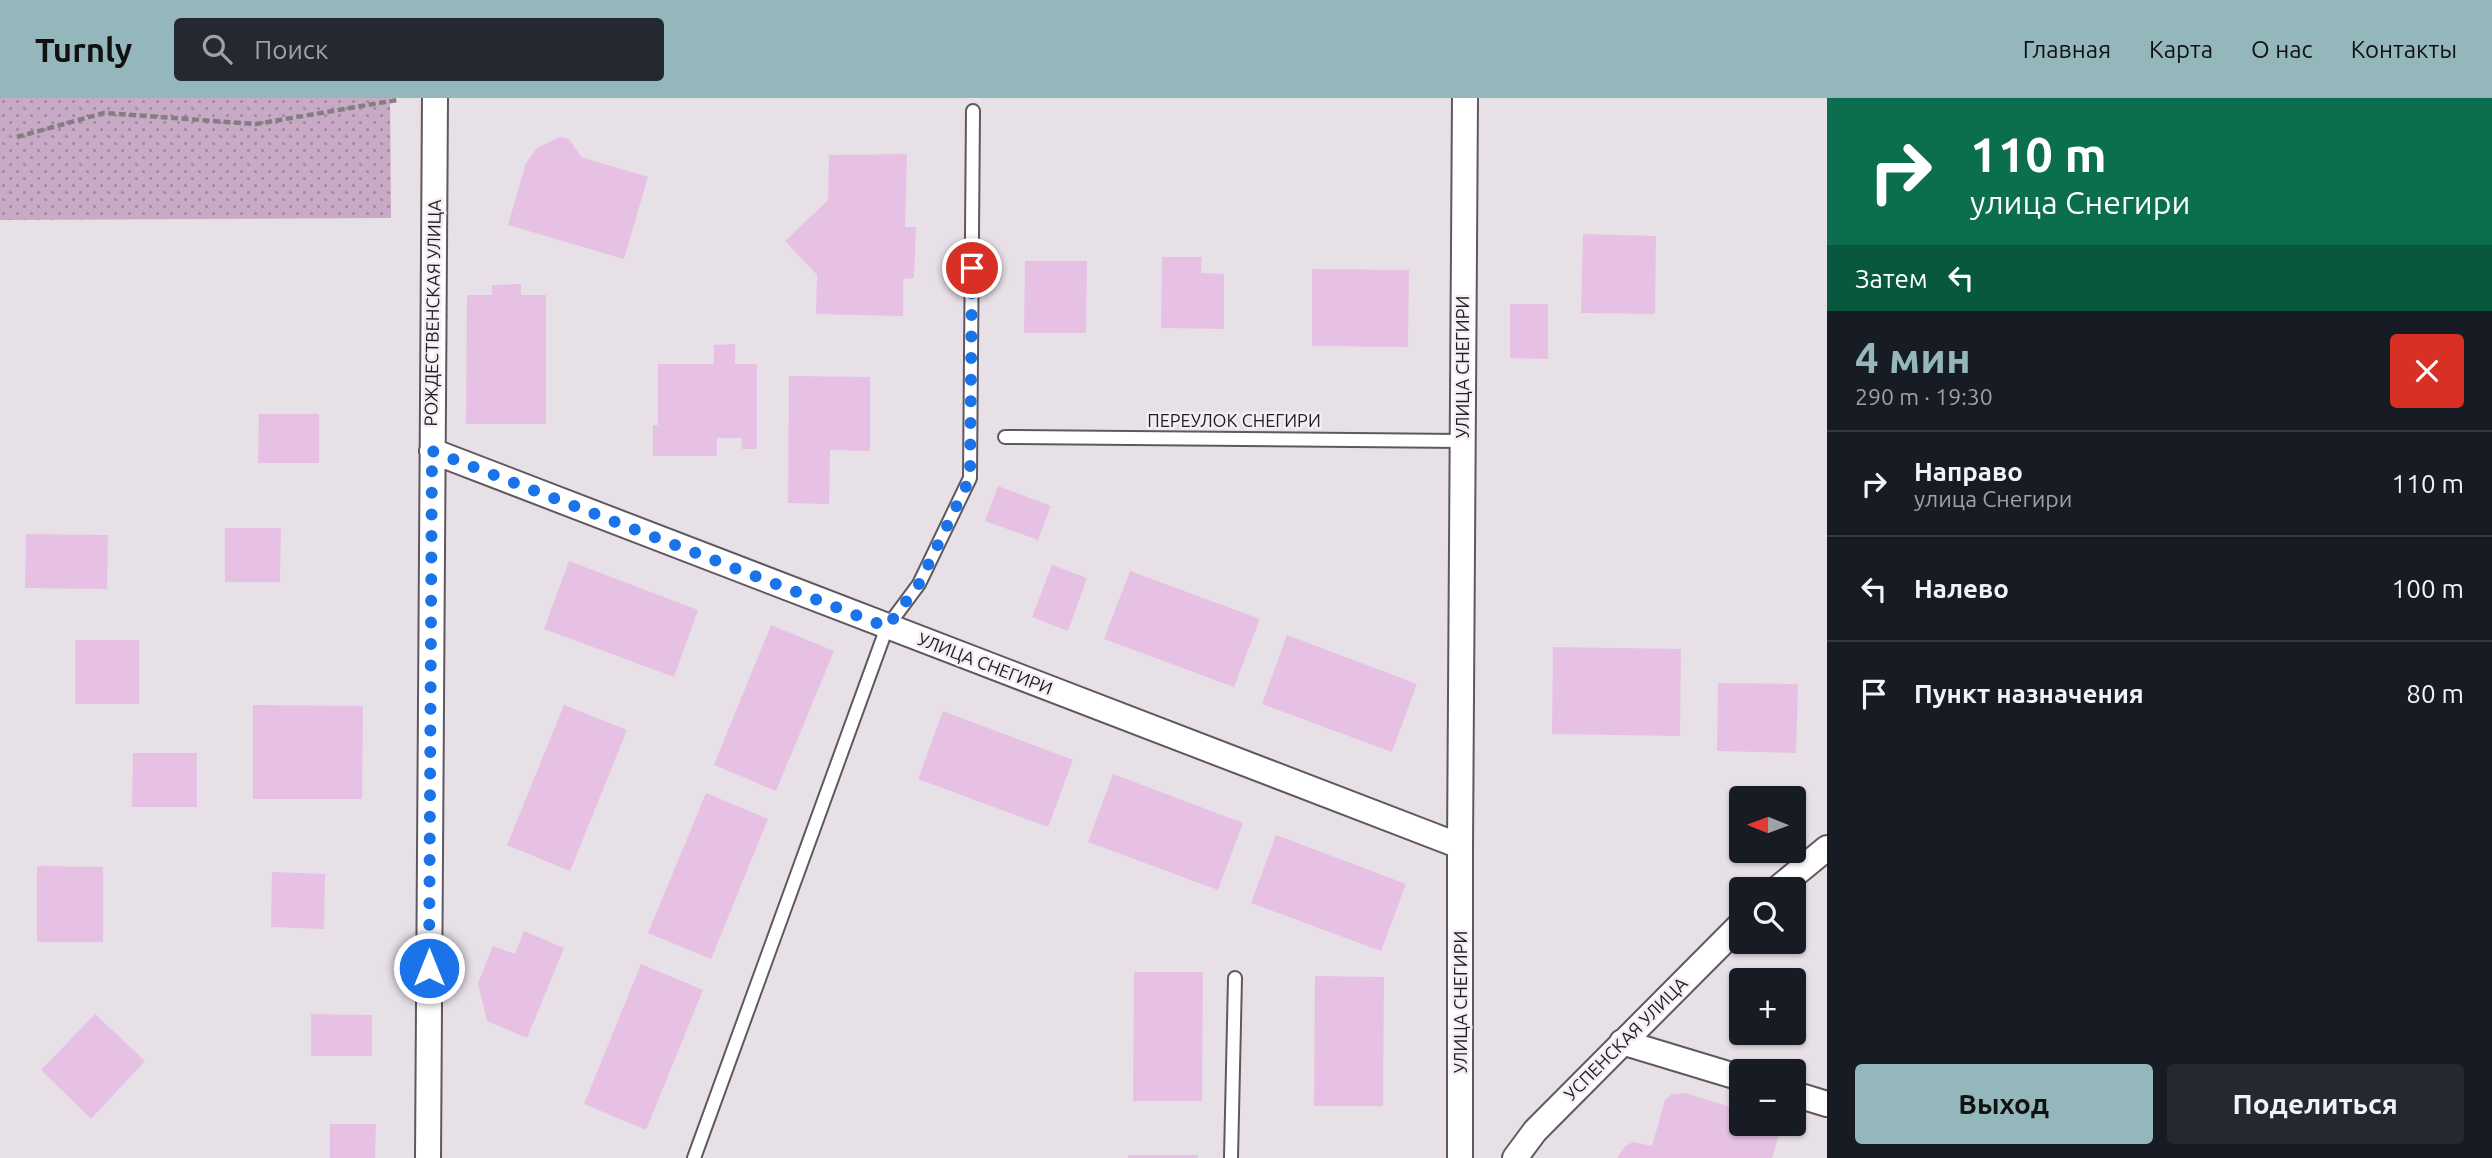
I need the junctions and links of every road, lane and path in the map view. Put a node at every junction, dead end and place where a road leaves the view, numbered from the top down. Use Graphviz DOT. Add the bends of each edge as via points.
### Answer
graph roads {
  1 [pos="435,98"];
  2 [pos="1465,98"];
  3 [pos="397,100"];
  4 [pos="972,111"];
  5 [pos="17,137"];
  6 [pos="1005,437"];
  7 [pos="1462,441"];
  8 [pos="432,451"];
  9 [pos="887,627"];
  10 [pos="1460,846"];
  11 [pos="1827,848"];
  12 [pos="1792,877"];
  13 [pos="1729,936"];
  14 [pos="1234,978"];
  15 [pos="1622,1042"];
  16 [pos="1729,1074"];
  17 [pos="1806,1098"];
  18 [pos="1827,1104"];
  19 [pos="428,1158"];
  20 [pos="694,1158"];
  21 [pos="1231,1158"];
  22 [pos="1460,1158"];
  23 [pos="1515,1158"];
  1 -- 8 [label="street, РОЖДЕСТВЕНСКАЯ УЛИЦА"];
  2 -- 7 [label="street, УЛИЦА СНЕГИРИ"];
  3 -- 5 [label="path" via="256,124 104,113"];
  4 -- 9 [label="lane" via="970,478 919,584"];
  6 -- 7 [label="lane, ПЕРЕУЛОК СНЕГИРИ"];
  7 -- 10 [label="street, УЛИЦА СНЕГИРИ"];
  8 -- 9 [label="street, УЛИЦА СНЕГИРИ"];
  8 -- 19 [label="street, РОЖДЕСТВЕНСКАЯ УЛИЦА"];
  9 -- 10 [label="street, УЛИЦА СНЕГИРИ"];
  9 -- 20 [label="lane"];
  10 -- 22 [label="street, УЛИЦА СНЕГИРИ"];
  11 -- 12 [label="street"];
  13 -- 15 [label="street, УСПЕНСКАЯ УЛИЦА"];
  14 -- 21 [label="lane"];
  15 -- 16 [label="street"];
  15 -- 23 [label="street, УСПЕНСКАЯ УЛИЦА" via="1535,1131"];
  17 -- 18 [label="street"];
}
